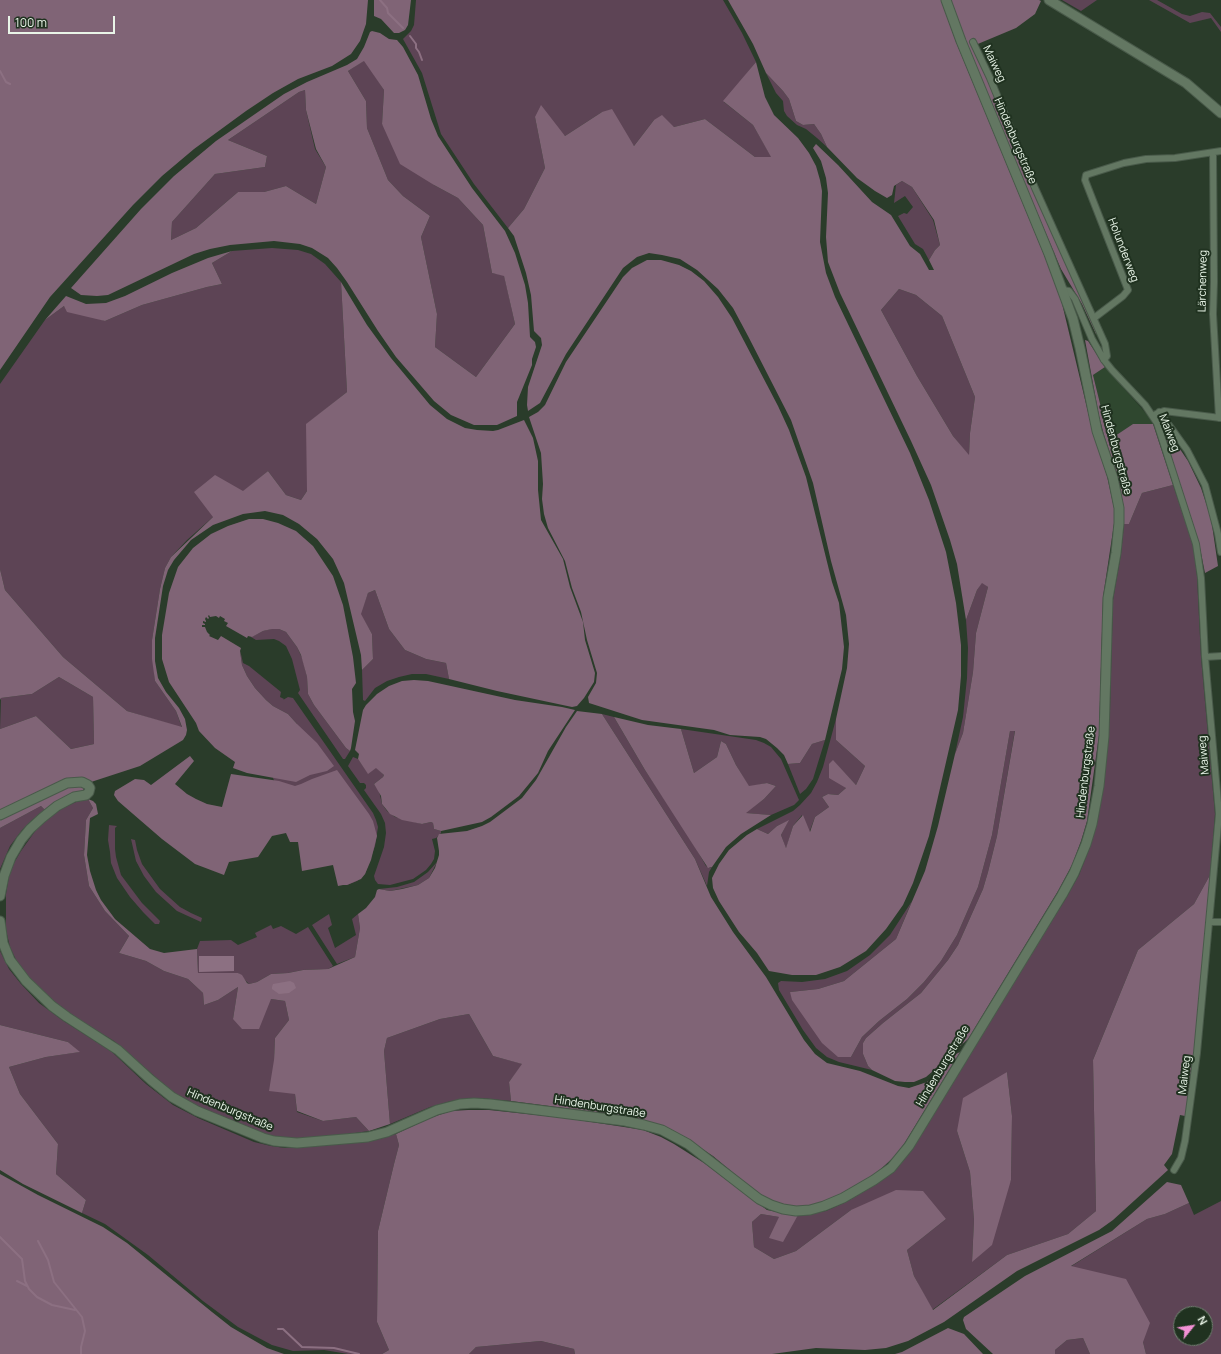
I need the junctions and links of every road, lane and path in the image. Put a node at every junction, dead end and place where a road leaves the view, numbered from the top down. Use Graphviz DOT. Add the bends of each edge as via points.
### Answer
graph roads {
  1 [pos="946,0"];
  2 [pos="1049,0"];
  3 [pos="973,42"];
  4 [pos="1221,113"];
  5 [pos="1221,151"];
  6 [pos="1212,153"];
  7 [pos="1063,290"];
  8 [pos="1094,318"];
  9 [pos="1104,360"];
  10 [pos="1156,414"];
  11 [pos="1220,418"];
  12 [pos="1221,552"];
  13 [pos="1221,656"];
  14 [pos="1205,657"];
  15 [pos="0,815"];
  16 [pos="1218,857"];
  17 [pos="0,896"];
  18 [pos="0,921"];
  19 [pos="1210,922"];
  20 [pos="1221,922"];
  21 [pos="1174,1170"];
  1 -- 7 [label="main road, Hindenburgstraße"];
  2 -- 4 [label="main road" via="1186,83"];
  3 -- 8 [label="street, Maiweg"];
  5 -- 6 [label="street"];
  6 -- 8 [label="street, Holunderweg" via="1146,159 1086,175 1085,180 1128,290"];
  6 -- 11 [label="street, Lärchenweg" via="1213,314"];
  7 -- 9 [label="street, Maiweg" via="1068,290 1075,299"];
  7 -- 18 [label="main road, Hindenburgstraße" via="1073,319 1097,431 1113,478 1119,508 1116,553 1108,598 1104,736 1092,824 1080,859 1062,896 909,1146 891,1168 858,1190 810,1210 783,1209 759,1199 688,1144 662,1130 625,1121 490,1104 460,1104 443,1108 387,1132 368,1137 297,1143 263,1138 182,1104 154,1083 118,1050 52,1006 26,981 10,960 3,943"];
  8 -- 9 [label="street, Maiweg" via="1107,351"];
  9 -- 10 [label="street, Maiweg"];
  10 -- 11 [label="street" via="1164,411"];
  10 -- 12 [label="street" via="1187,450 1204,485"];
  10 -- 14 [label="street, Maiweg" via="1196,544 1201,578"];
  13 -- 14 [label="street"];
  14 -- 16 [label="street, Maiweg" via="1219,814"];
  15 -- 17 [label="main road" via="68,782 82,782 90,788 88,793 56,806 30,829 11,857"];
  16 -- 19 [label="street, Maiweg"];
  19 -- 20 [label="street"];
  19 -- 21 [label="street, Maiweg" via="1190,1110 1181,1158"];
}
